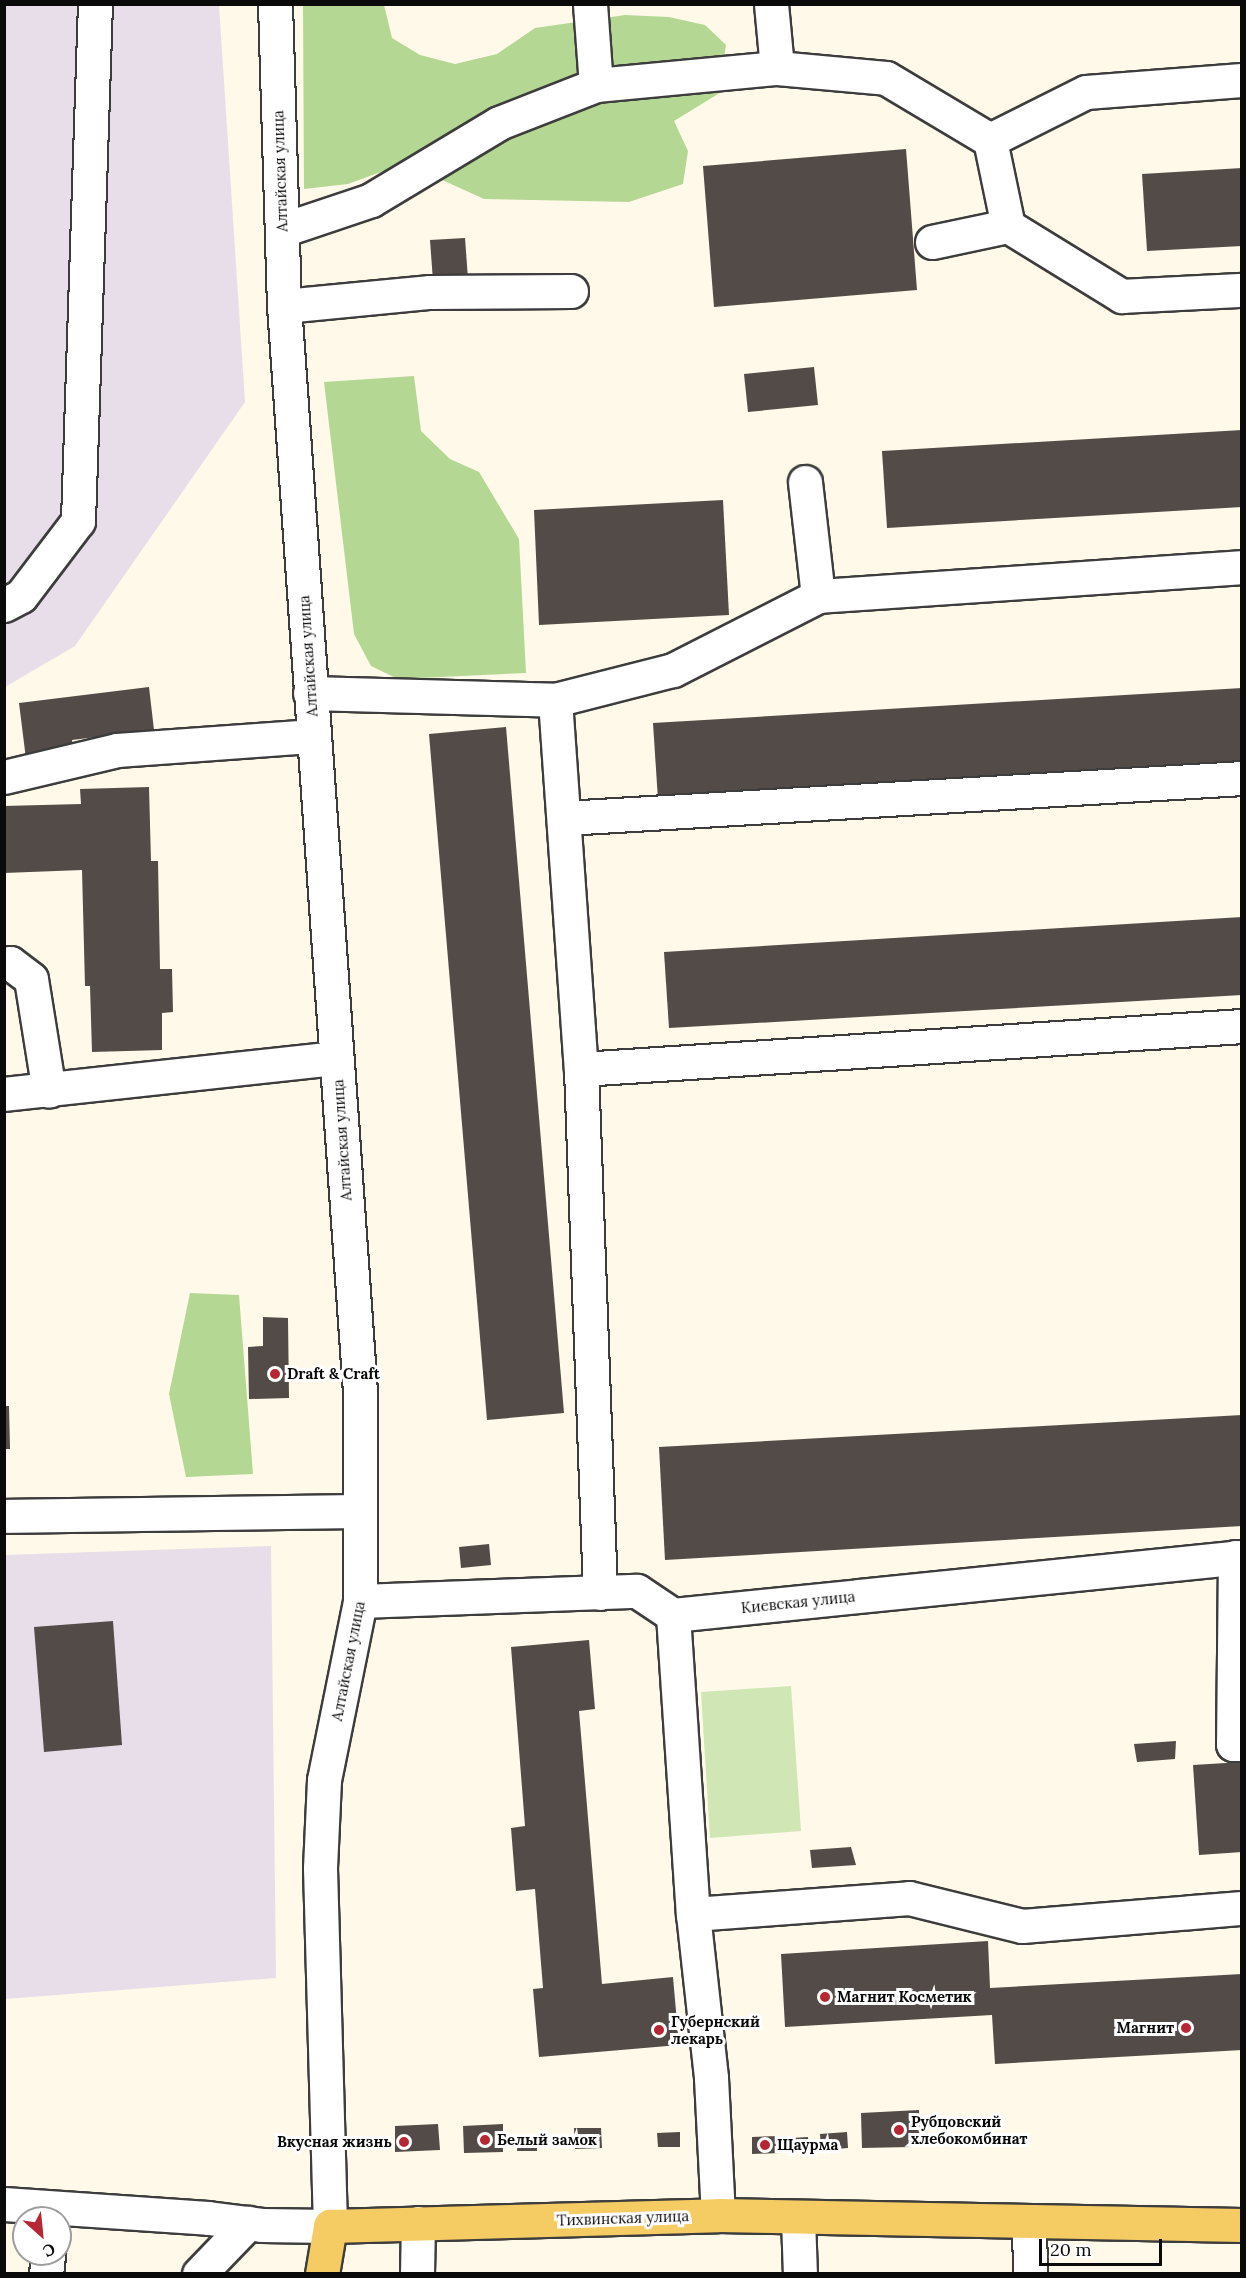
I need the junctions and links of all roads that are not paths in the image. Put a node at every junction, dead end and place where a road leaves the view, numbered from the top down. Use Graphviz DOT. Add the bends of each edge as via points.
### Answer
graph roads {
  1 [pos="95,4"];
  2 [pos="275,4"];
  3 [pos="590,4"];
  4 [pos="771,4"];
  5 [pos="777,68"];
  6 [pos="1239,79"];
  7 [pos="596,85"];
  8 [pos="990,140"];
  9 [pos="1008,226"];
  10 [pos="282,230"];
  11 [pos="932,242"];
  12 [pos="1242,290"];
  13 [pos="571,291"];
  14 [pos="284,306"];
  15 [pos="805,482"];
  16 [pos="1242,567"];
  17 [pos="818,596"];
  18 [pos="4,605"];
  19 [pos="310,693"];
  20 [pos="555,700"];
  21 [pos="314,736"];
  22 [pos="4,777"];
  23 [pos="1242,777"];
  24 [pos="565,818"];
  25 [pos="4,964"];
  26 [pos="1242,1026"];
  27 [pos="336,1059"];
  28 [pos="580,1069"];
  29 [pos="49,1091"];
  30 [pos="4,1094"];
  31 [pos="360,1511"];
  32 [pos="4,1516"];
  33 [pos="1238,1557"];
  34 [pos="600,1593"];
  35 [pos="360,1601"];
  36 [pos="673,1615"];
  37 [pos="1242,1744"];
  38 [pos="1242,1908"];
  39 [pos="693,1914"];
  40 [pos="72,2214"];
  41 [pos="718,2215"];
  42 [pos="798,2218"];
  43 [pos="248,2223"];
  44 [pos="418,2223"];
  45 [pos="1029,2223"];
  46 [pos="1242,2225"];
  47 [pos="330,2226"];
  48 [pos="199,2274"];
  49 [pos="322,2274"];
  50 [pos="417,2274"];
  51 [pos="800,2274"];
  52 [pos="1030,2274"];
  1 -- 18 [label="street" via="78,520 21,597"];
  2 -- 10 [label="street, Алтайская улица"];
  3 -- 7 [label="street"];
  4 -- 5 [label="street"];
  5 -- 7 [label="street"];
  5 -- 8 [label="street" via="886,78"];
  6 -- 8 [label="street" via="1086,92"];
  7 -- 10 [label="street" via="499,123 371,200"];
  8 -- 9 [label="street"];
  9 -- 11 [label="street"];
  9 -- 12 [label="street" via="1122,296"];
  10 -- 14 [label="street, Алтайская улица"];
  13 -- 14 [label="street" via="430,292"];
  14 -- 19 [label="street, Алтайская улица"];
  15 -- 17 [label="street"];
  16 -- 17 [label="street"];
  17 -- 20 [label="street" via="673,670"];
  19 -- 20 [label="street"];
  19 -- 21 [label="street, Алтайская улица"];
  20 -- 24 [label="street"];
  21 -- 22 [label="street" via="117,750"];
  21 -- 27 [label="street, Алтайская улица"];
  23 -- 24 [label="street"];
  24 -- 28 [label="street"];
  25 -- 29 [label="street" via="10,963 31,979"];
  26 -- 28 [label="street"];
  27 -- 29 [label="street"];
  27 -- 31 [label="street, Алтайская улица" via="360,1392"];
  28 -- 34 [label="street"];
  29 -- 30 [label="street"];
  31 -- 32 [label="street"];
  31 -- 35 [label="street, Алтайская улица"];
  33 -- 36 [label="street, Киевская улица"];
  33 -- 37 [label="street" via="1233,1744"];
  34 -- 35 [label="street"];
  34 -- 36 [label="street" via="637,1592"];
  35 -- 47 [label="street, Алтайская улица" via="324,1780 320,1868"];
  36 -- 39 [label="street"];
  38 -- 39 [label="street" via="1022,1926 909,1898"];
  39 -- 41 [label="street" via="711,2078"];
  40 -- 43 [label="street, Тихвинская улица"];
  41 -- 42 [label="main road, Тихвинская улица"];
  41 -- 44 [label="main road, Тихвинская улица"];
  42 -- 45 [label="main road, Тихвинская улица"];
  42 -- 51 [label="street"];
  43 -- 47 [label="street, Тихвинская улица"];
  43 -- 48 [label="street"];
  44 -- 47 [label="main road, Тихвинская улица"];
  44 -- 50 [label="street"];
  45 -- 46 [label="main road, Тихвинская улица"];
  45 -- 52 [label="street"];
  47 -- 49 [label="main road, Алтайская улица"];
}
